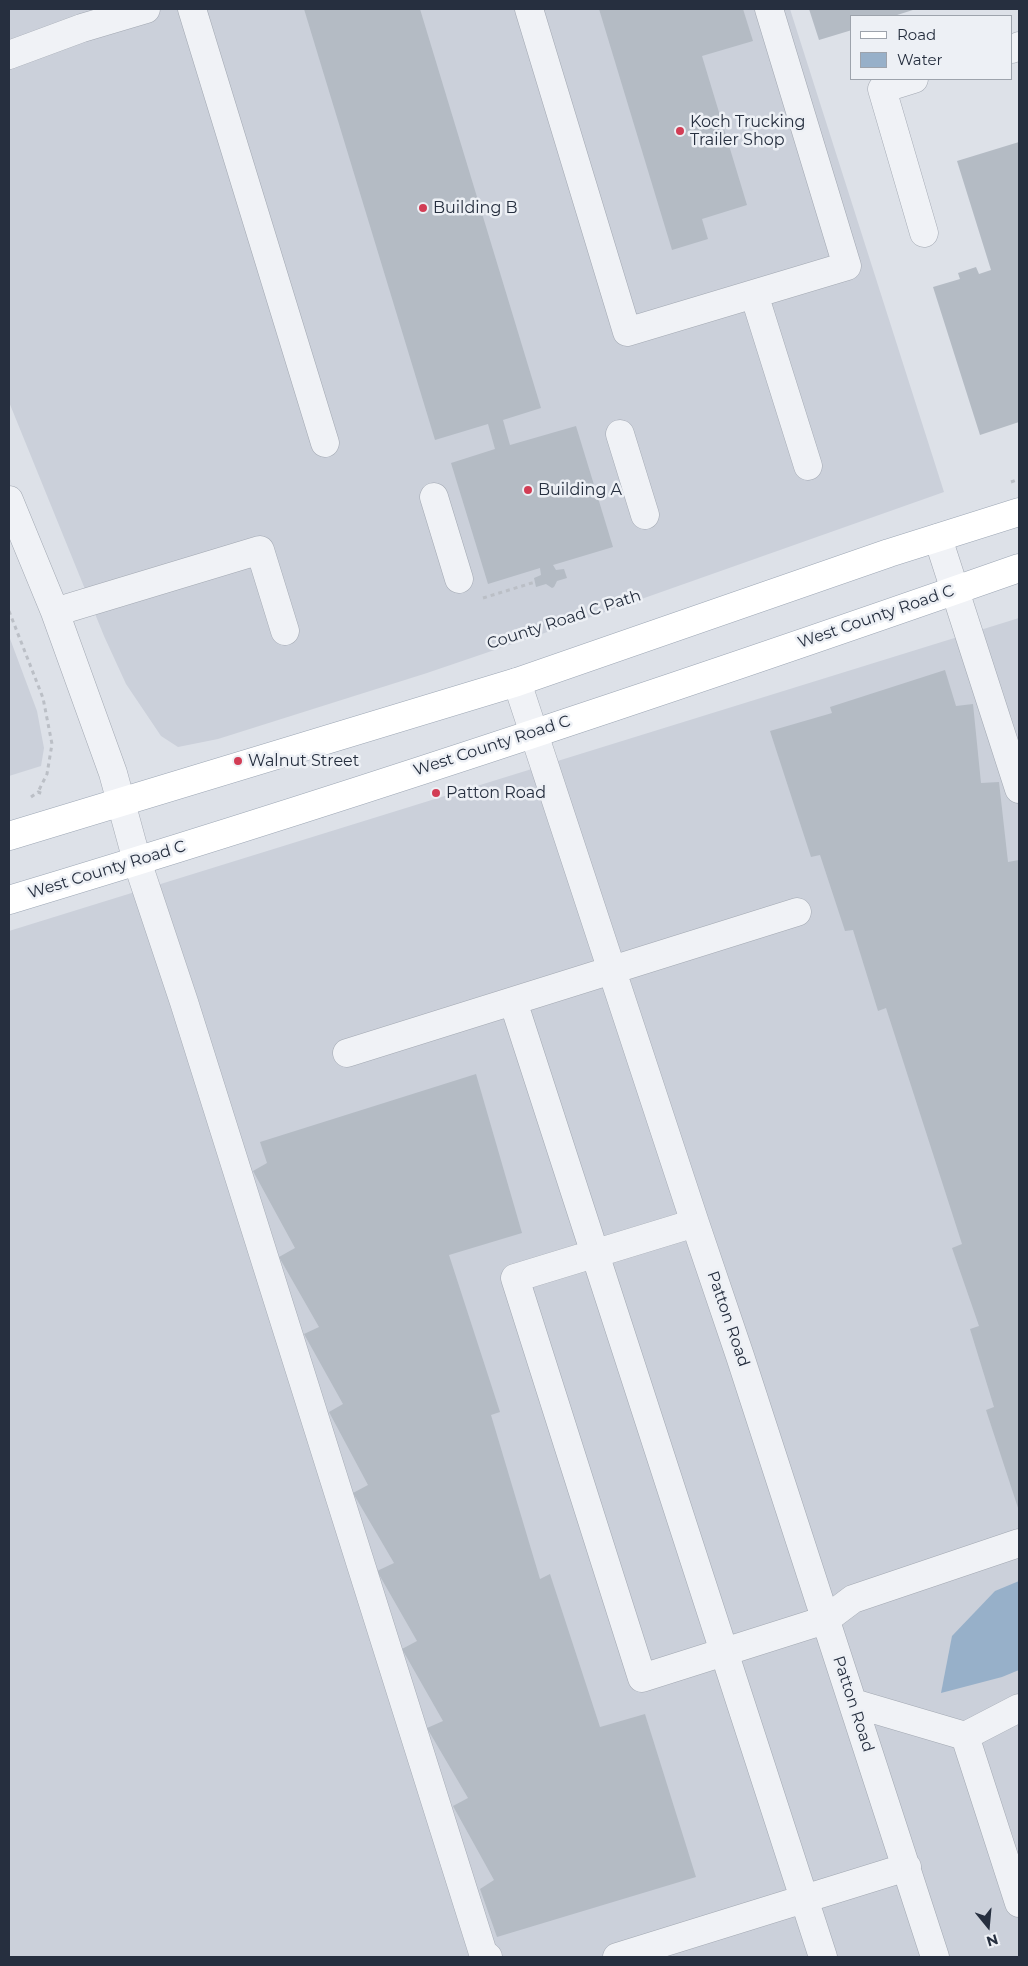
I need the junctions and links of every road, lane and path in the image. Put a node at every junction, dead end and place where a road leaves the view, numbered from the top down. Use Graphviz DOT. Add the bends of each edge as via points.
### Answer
graph roads {
  1 [pos="146,9"];
  2 [pos="192,9"];
  3 [pos="529,9"];
  4 [pos="769,9"];
  5 [pos="9,55"];
  6 [pos="910,80"];
  7 [pos="924,232"];
  8 [pos="754,294"];
  9 [pos="620,434"];
  10 [pos="325,443"];
  11 [pos="808,466"];
  12 [pos="1019,479"];
  13 [pos="1010,482"];
  14 [pos="434,497"];
  15 [pos="9,500"];
  16 [pos="1019,512"];
  17 [pos="645,515"];
  18 [pos="948,535"];
  19 [pos="1019,568"];
  20 [pos="459,579"];
  21 [pos="535,582"];
  22 [pos="964,587"];
  23 [pos="482,598"];
  24 [pos="9,612"];
  25 [pos="55,612"];
  26 [pos="285,632"];
  27 [pos="517,682"];
  28 [pos="533,733"];
  29 [pos="1019,789"];
  30 [pos="38,792"];
  31 [pos="121,803"];
  32 [pos="9,836"];
  33 [pos="137,861"];
  34 [pos="9,900"];
  35 [pos="797,912"];
  36 [pos="612,970"];
  37 [pos="513,1001"];
  38 [pos="347,1053"];
  39 [pos="695,1223"];
  40 [pos="594,1253"];
  41 [pos="1019,1544"];
  42 [pos="825,1620"];
  43 [pos="724,1652"];
  44 [pos="852,1703"];
  45 [pos="1019,1708"];
  46 [pos="965,1736"];
  47 [pos="907,1867"];
  48 [pos="804,1899"];
  49 [pos="1019,1903"];
  50 [pos="488,1957"];
  51 [pos="617,1957"];
  52 [pos="823,1957"];
  53 [pos="935,1957"];
  1 -- 5 [label="street"];
  2 -- 10 [label="street"];
  3 -- 8 [label="street" via="627,332"];
  4 -- 8 [label="street" via="847,266"];
  6 -- 7 [label="street" via="882,88"];
  8 -- 11 [label="street"];
  9 -- 17 [label="street"];
  12 -- 13 [label="path"];
  14 -- 20 [label="street"];
  15 -- 25 [label="street"];
  16 -- 18 [label="main road"];
  18 -- 22 [label="street"];
  18 -- 27 [label="main road"];
  19 -- 22 [label="main road, West County Road C"];
  21 -- 23 [label="path"];
  22 -- 28 [label="main road, West County Road C"];
  22 -- 29 [label="street"];
  24 -- 30 [label="path" via="43,698 52,744 47,774"];
  25 -- 26 [label="street" via="260,550"];
  25 -- 31 [label="street"];
  27 -- 28 [label="street, Patton Road"];
  27 -- 31 [label="main road"];
  28 -- 33 [label="main road, West County Road C"];
  28 -- 36 [label="street, Patton Road"];
  31 -- 32 [label="main road"];
  31 -- 33 [label="street"];
  33 -- 34 [label="main road, West County Road C"];
  33 -- 50 [label="street" via="483,1953"];
  35 -- 36 [label="street"];
  36 -- 37 [label="street"];
  36 -- 39 [label="street, Patton Road"];
  37 -- 38 [label="street"];
  37 -- 40 [label="street"];
  39 -- 40 [label="street"];
  39 -- 42 [label="street, Patton Road"];
  40 -- 43 [label="street"];
  40 -- 43 [label="street" via="514,1278 642,1678"];
  41 -- 42 [label="street" via="853,1600"];
  42 -- 43 [label="street"];
  42 -- 44 [label="street, Patton Road"];
  43 -- 48 [label="street"];
  44 -- 46 [label="street"];
  44 -- 47 [label="street, Patton Road"];
  45 -- 46 [label="street"];
  46 -- 49 [label="street"];
  47 -- 48 [label="street"];
  47 -- 53 [label="street, Patton Road"];
  48 -- 51 [label="street"];
  48 -- 52 [label="street"];
}
